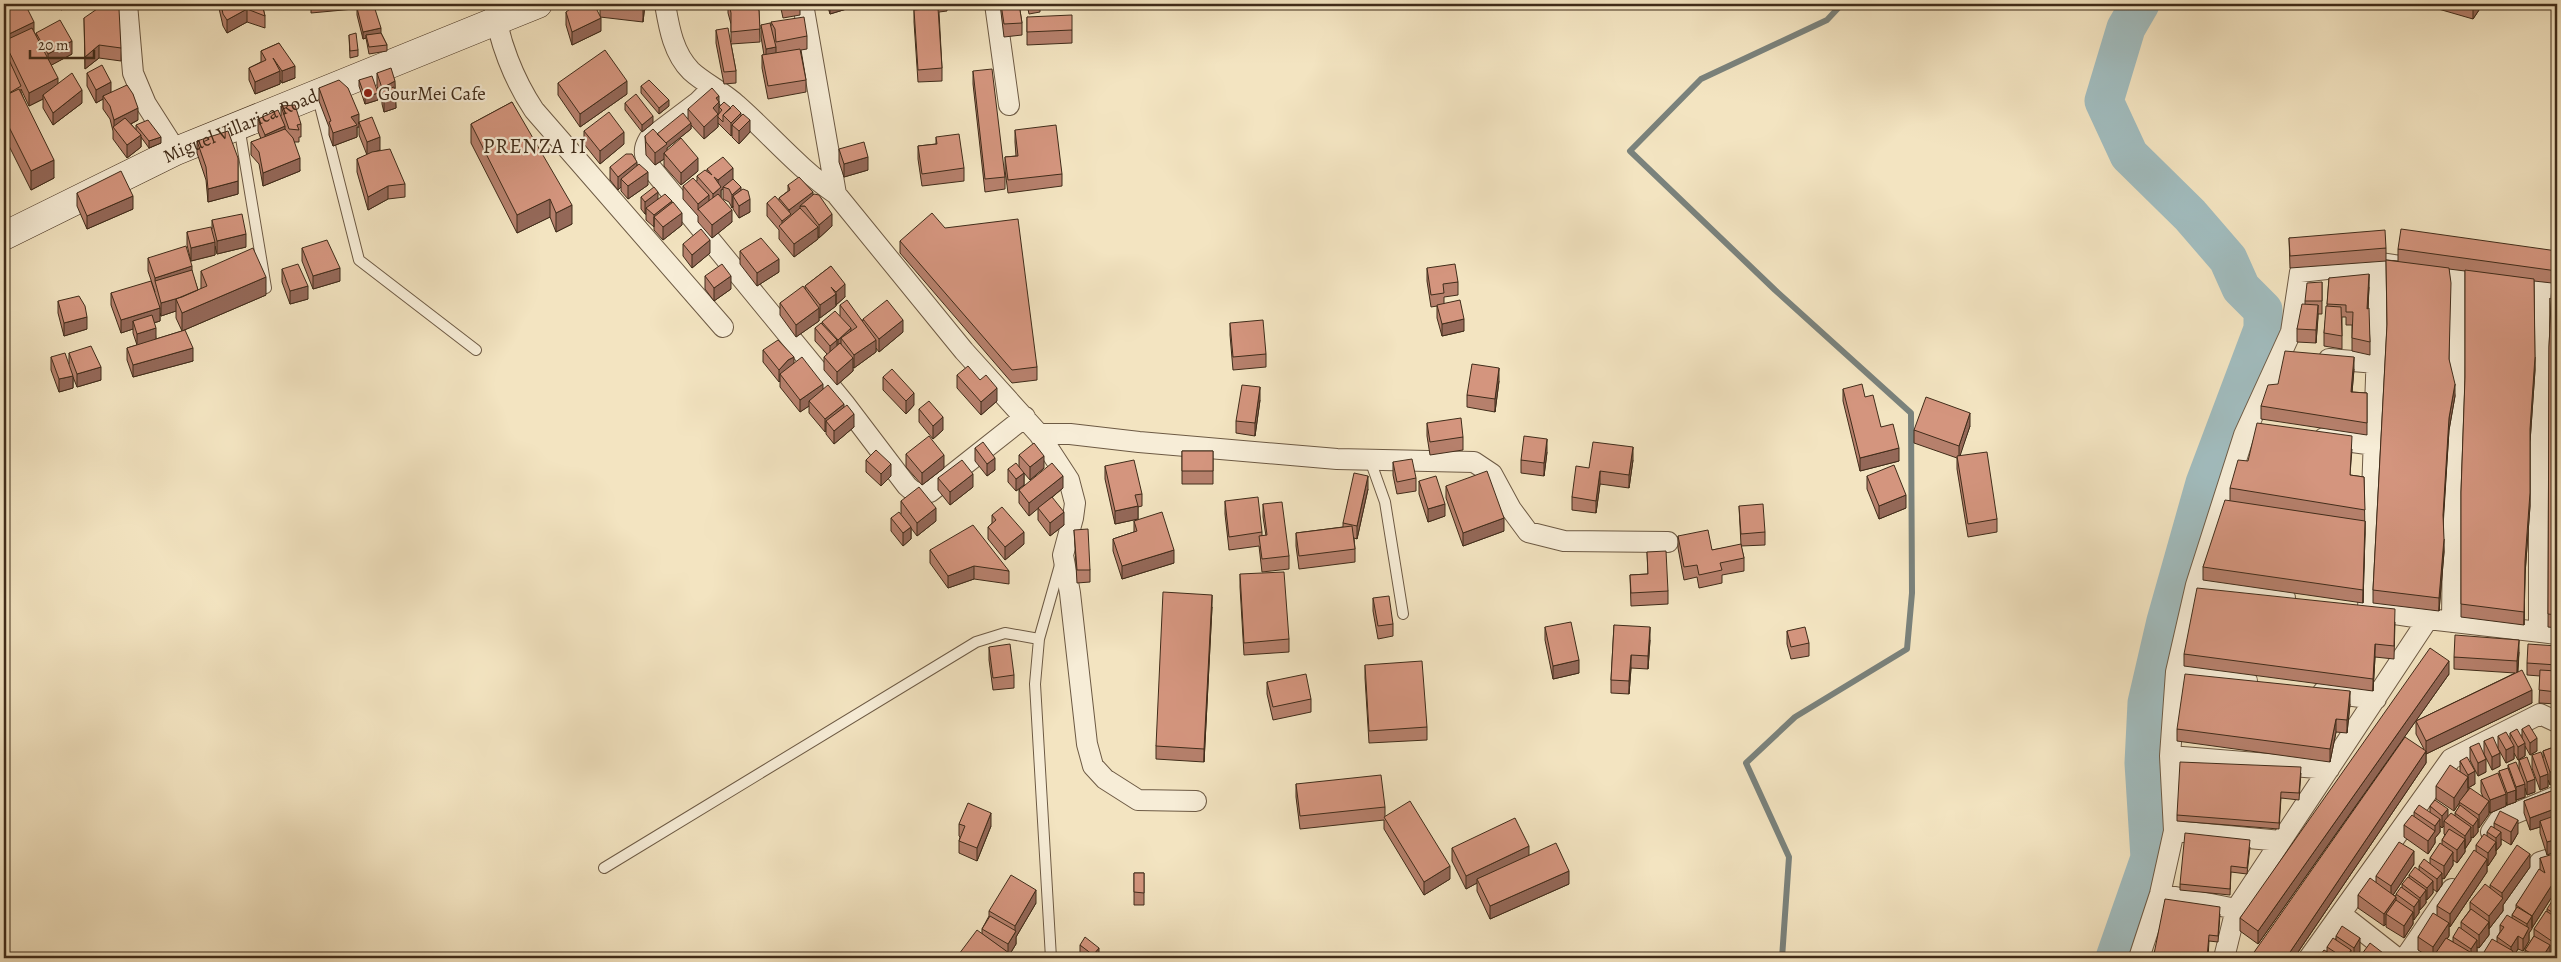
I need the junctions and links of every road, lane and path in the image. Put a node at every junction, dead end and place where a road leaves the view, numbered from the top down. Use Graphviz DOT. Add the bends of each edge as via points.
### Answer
graph roads {
  1 [pos="127,4"];
  2 [pos="538,4"];
  3 [pos="665,4"];
  4 [pos="803,4"];
  5 [pos="995,4"];
  6 [pos="495,12"];
  7 [pos="714,86"];
  8 [pos="316,94"];
  9 [pos="1009,105"];
  10 [pos="239,125"];
  11 [pos="176,151"];
  12 [pos="836,194"];
  13 [pos="4,236"];
  14 [pos="2380,263"];
  15 [pos="2456,274"];
  16 [pos="2548,287"];
  17 [pos="266,288"];
  18 [pos="723,327"];
  19 [pos="476,350"];
  20 [pos="2297,356"];
  21 [pos="2376,363"];
  22 [pos="1025,417"];
  23 [pos="1040,434"];
  24 [pos="2306,435"];
  25 [pos="2374,445"];
  26 [pos="1370,460"];
  27 [pos="1668,542"];
  28 [pos="1063,555"];
  29 [pos="2196,585"];
  30 [pos="2301,600"];
  31 [pos="1403,614"];
  32 [pos="2428,619"];
  33 [pos="2452,622"];
  34 [pos="2548,633"];
  35 [pos="1039,639"];
  36 [pos="2176,672"];
  37 [pos="2261,683"];
  38 [pos="2300,688"];
  39 [pos="2376,699"];
  40 [pos="2557,722"];
  41 [pos="2170,756"];
  42 [pos="2329,769"];
  43 [pos="2557,796"];
  44 [pos="1196,801"];
  45 [pos="2174,831"];
  46 [pos="2281,841"];
  47 [pos="2483,844"];
  48 [pos="2557,857"];
  49 [pos="604,868"];
  50 [pos="2460,877"];
  51 [pos="2160,894"];
  52 [pos="2236,909"];
  53 [pos="2341,914"];
  54 [pos="1051,958"];
  55 [pos="2139,958"];
  56 [pos="2224,958"];
  57 [pos="2309,958"];
  58 [pos="2396,958"];
  59 [pos="2405,958"];
  60 [pos="2478,958"];
  1 -- 11 [label="street" via="133,73 146,104"];
  2 -- 6 [label="main road, Miguel Villarica Road"];
  3 -- 7 [label="street" via="676,50 690,70"];
  4 -- 12 [label="street"];
  5 -- 9 [label="street"];
  6 -- 8 [label="main road, Miguel Villarica Road"];
  6 -- 18 [label="street" via="523,94 534,110"];
  7 -- 12 [label="street" via="814,179"];
  7 -- 22 [label="street" via="649,139 644,154 648,164 844,403 907,486 913,492 930,492"];
  8 -- 10 [label="main road, Miguel Villarica Road"];
  8 -- 19 [label="lane" via="359,260"];
  10 -- 11 [label="main road, Miguel Villarica Road"];
  10 -- 17 [label="lane"];
  11 -- 13 [label="main road, Miguel Villarica Road"];
  12 -- 22 [label="street" via="964,351"];
  14 -- 15 [label="street"];
  14 -- 20 [label="street" via="2300,272 2292,332"];
  14 -- 21 [label="street"];
  15 -- 16 [label="street"];
  15 -- 33 [label="street"];
  16 -- 34 [label="street"];
  20 -- 21 [label="street"];
  20 -- 29 [label="street" via="2257,428 2230,508"];
  21 -- 25 [label="street"];
  22 -- 23 [label="street"];
  23 -- 26 [label="street"];
  23 -- 28 [label="street" via="1073,492 1073,518"];
  24 -- 25 [label="street"];
  25 -- 32 [label="street" via="2362,530 2359,609"];
  26 -- 27 [label="street" via="1474,462 1492,474 1528,532 1564,541"];
  26 -- 31 [label="lane" via="1385,502"];
  28 -- 35 [label="lane"];
  28 -- 44 [label="street" via="1087,744 1093,766 1105,779 1138,800"];
  29 -- 30 [label="street"];
  29 -- 36 [label="street"];
  32 -- 33 [label="street"];
  32 -- 39 [label="street"];
  33 -- 34 [label="street"];
  35 -- 49 [label="lane" via="1005,633 976,642"];
  35 -- 54 [label="lane" via="1036,684"];
  36 -- 37 [label="street"];
  36 -- 41 [label="street"];
  38 -- 39 [label="street"];
  39 -- 42 [label="street"];
  40 -- 53 [label="street" via="2540,714 2452,759"];
  41 -- 42 [label="street"];
  41 -- 45 [label="street"];
  42 -- 46 [label="street"];
  43 -- 47 [label="street" via="2499,820"];
  45 -- 46 [label="street"];
  45 -- 51 [label="street"];
  46 -- 52 [label="street"];
  48 -- 60 [label="street" via="2540,862"];
  50 -- 59 [label="street"];
  51 -- 52 [label="street"];
  51 -- 55 [label="street"];
  52 -- 56 [label="street"];
  53 -- 57 [label="street"];
  53 -- 58 [label="street"];
}
